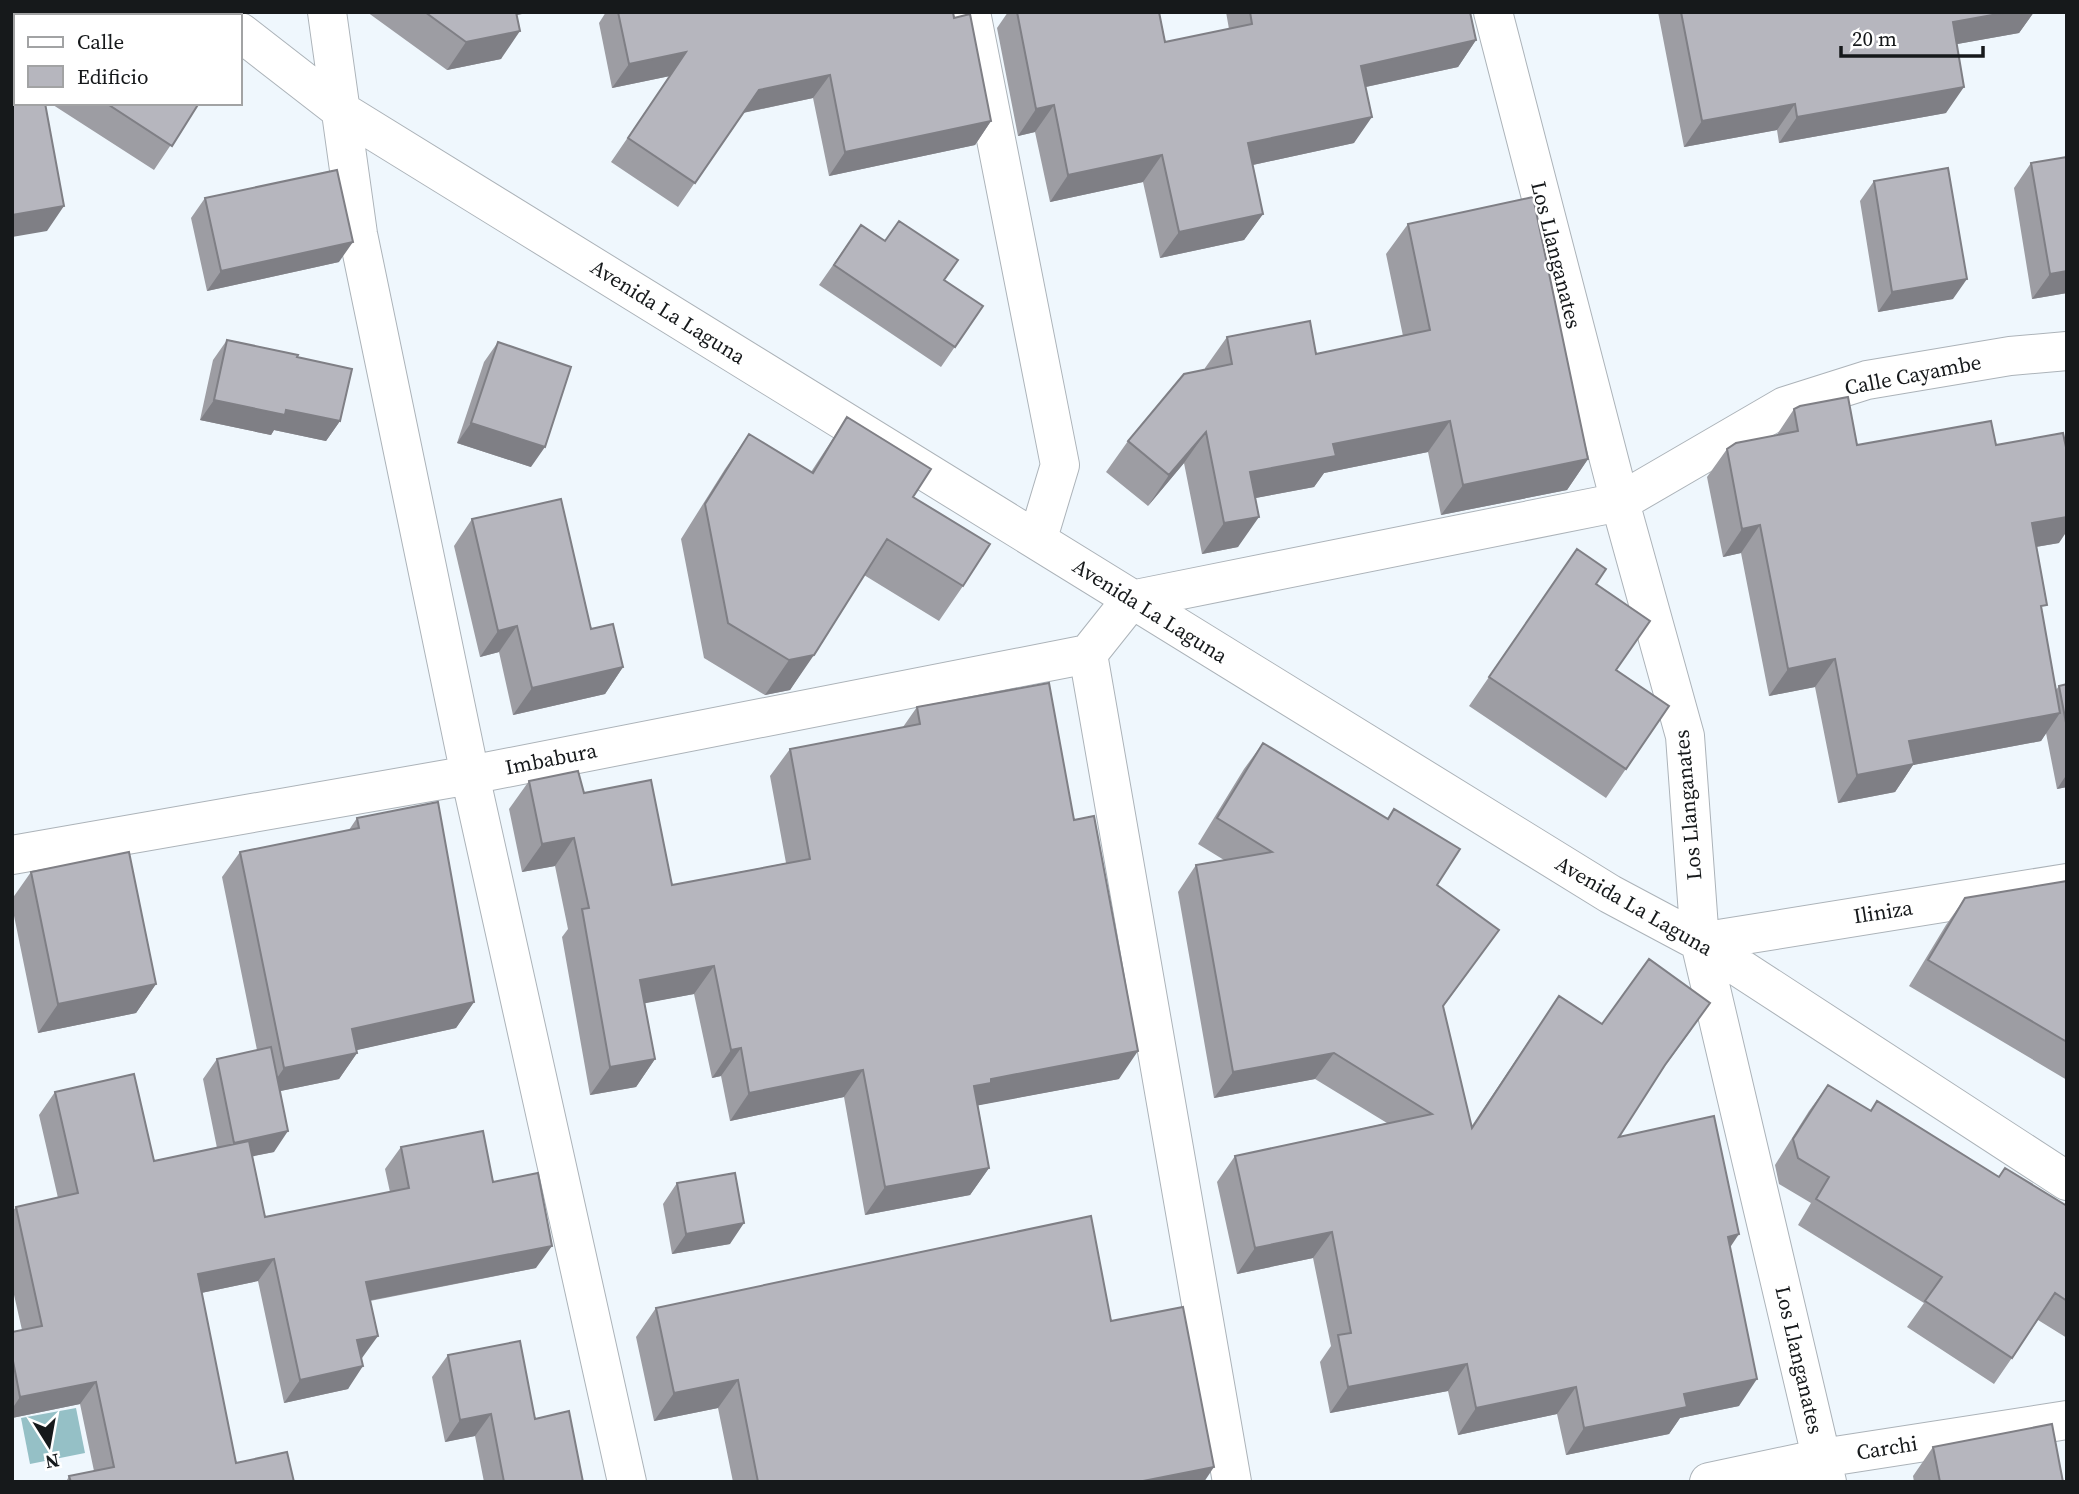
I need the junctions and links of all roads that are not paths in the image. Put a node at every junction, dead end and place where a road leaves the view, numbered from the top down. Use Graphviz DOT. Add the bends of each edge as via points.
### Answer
graph roads {
  1 [pos="327,12"];
  2 [pos="971,12"];
  3 [pos="1493,12"];
  4 [pos="242,34"];
  5 [pos="343,112"];
  6 [pos="2067,351"];
  7 [pos="1620,502"];
  8 [pos="1038,538"];
  9 [pos="1131,600"];
  10 [pos="1088,654"];
  11 [pos="470,775"];
  12 [pos="12,855"];
  13 [pos="2067,883"];
  14 [pos="1700,942"];
  15 [pos="2067,1181"];
  16 [pos="2067,1420"];
  17 [pos="1824,1470"];
  18 [pos="627,1482"];
  19 [pos="1232,1482"];
  20 [pos="1709,1482"];
  1 -- 5 [label="street"];
  2 -- 8 [label="street" via="1060,465"];
  3 -- 7 [label="street, Los Llanganates"];
  4 -- 5 [label="street, Avenida La Laguna"];
  5 -- 8 [label="street, Avenida La Laguna"];
  5 -- 11 [label="street" via="358,233"];
  6 -- 7 [label="street, Calle Cayambe" via="1867,380 1785,406"];
  7 -- 9 [label="street, Calle Cayambe"];
  7 -- 14 [label="street, Los Llanganates" via="1685,736"];
  8 -- 9 [label="street, Avenida La Laguna"];
  9 -- 10 [label="street"];
  9 -- 14 [label="street, Avenida La Laguna" via="1610,894"];
  10 -- 11 [label="street, Imbabura"];
  10 -- 19 [label="street"];
  11 -- 12 [label="street, Imbabura"];
  11 -- 18 [label="street"];
  13 -- 14 [label="street, Iliniza"];
  14 -- 15 [label="street, Avenida La Laguna"];
  14 -- 17 [label="street, Los Llanganates"];
  16 -- 17 [label="street, Carchi"];
  17 -- 20 [label="street, Carchi"];
}
